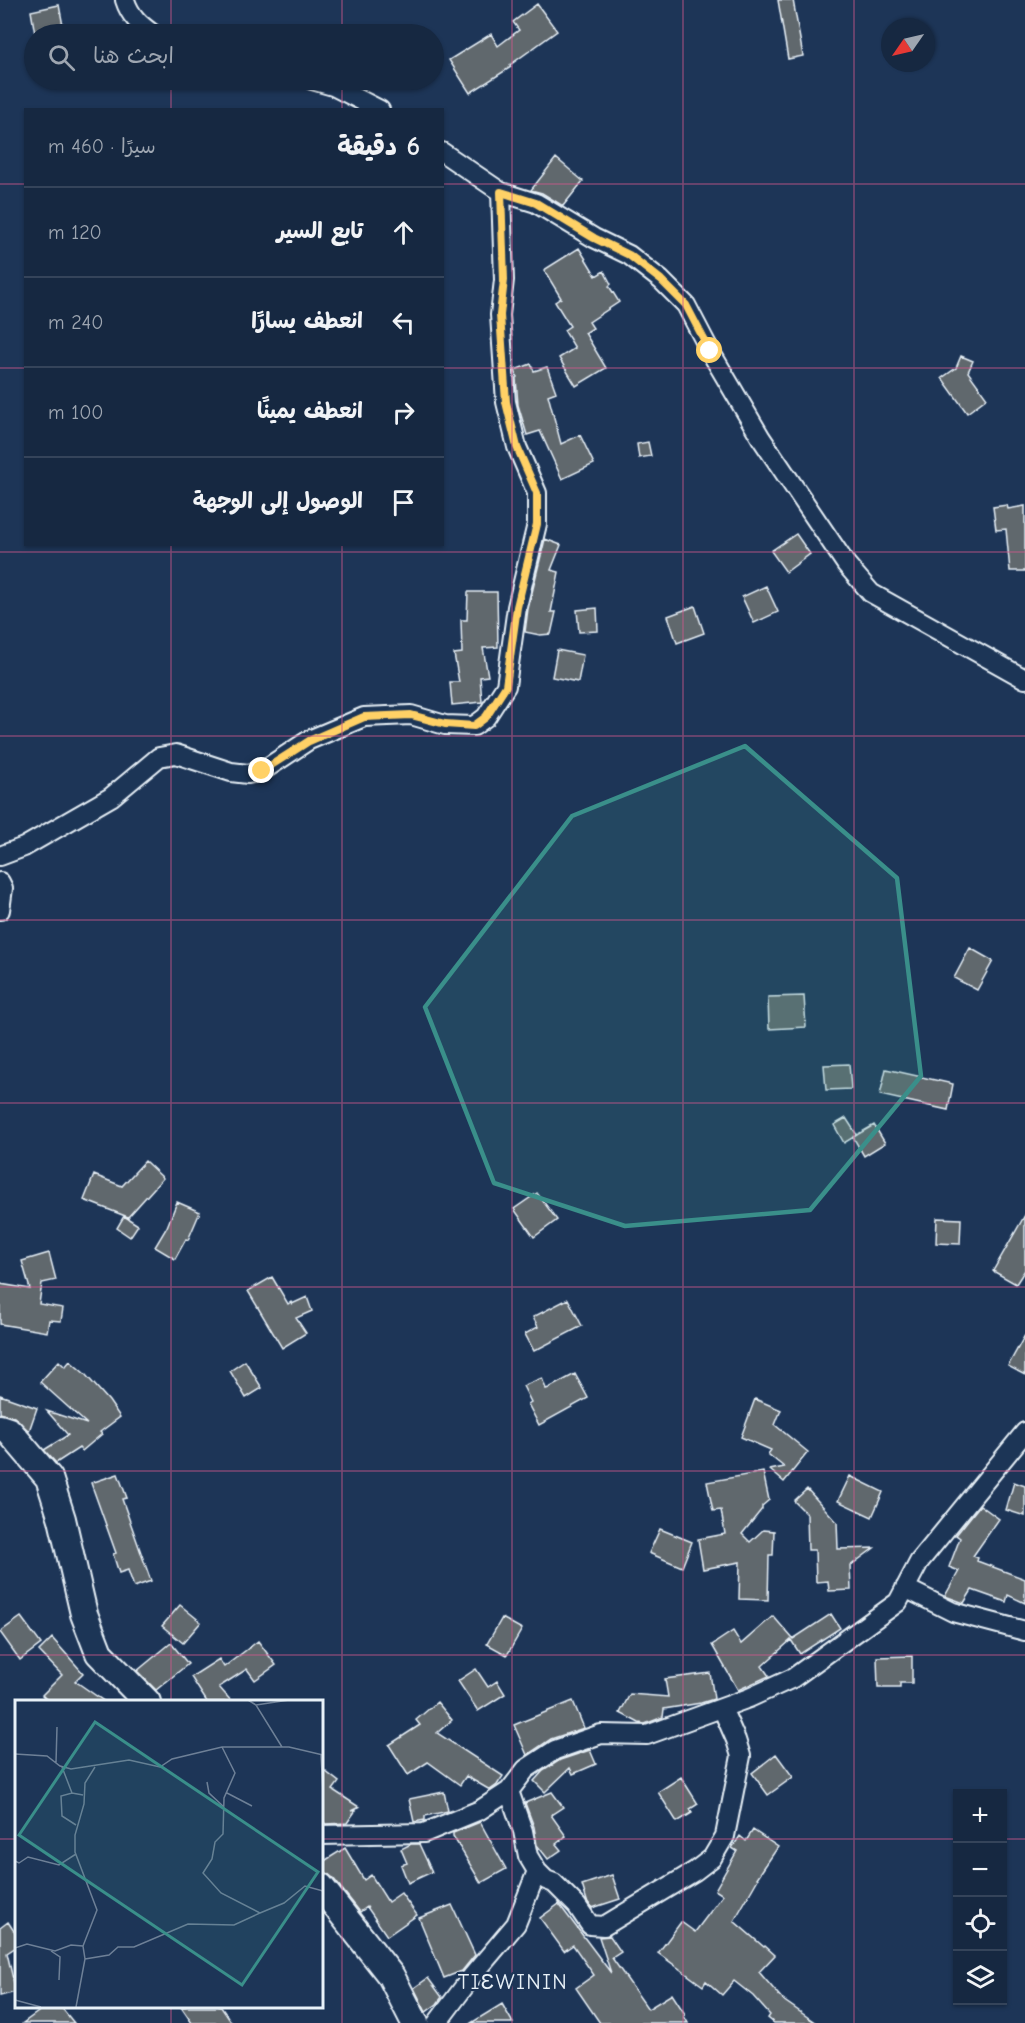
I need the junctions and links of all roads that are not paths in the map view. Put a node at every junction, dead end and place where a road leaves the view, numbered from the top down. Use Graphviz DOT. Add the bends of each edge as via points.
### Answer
graph roads {
  1 [pos="125,0"];
  2 [pos="139,24"];
  3 [pos="341,90"];
  4 [pos="376,108"];
  5 [pos="444,153"];
  6 [pos="501,192"];
  7 [pos="1025,679"];
  8 [pos="0,856"];
  9 [pos="0,882"];
  10 [pos="0,910"];
  11 [pos="0,1428"];
  12 [pos="1025,1432"];
  13 [pos="905,1588"];
  14 [pos="1025,1631"];
  15 [pos="145,1700"];
  16 [pos="722,1708"];
  17 [pos="509,1791"];
  18 [pos="322,1835"];
  19 [pos="537,1870"];
  20 [pos="322,1888"];
  21 [pos="416,2023"];
  22 [pos="437,2023"];
  1 -- 2 [label="street"];
  3 -- 4 [label="street"];
  5 -- 6 [label="street"];
  6 -- 7 [label="street" via="536,203 629,255 661,280 686,305 761,438 846,564 871,593"];
  6 -- 8 [label="street" via="504,280 500,315 506,402 517,447 537,493 537,524 517,607 506,686 486,717 474,726 445,724 411,715 364,717 309,741 262,771 248,774 176,754 159,757 111,797 24,847"];
  9 -- 10 [label="street"];
  11 -- 15 [label="street" via="9,1431 49,1478 84,1614 99,1653"];
  12 -- 13 [label="street" via="919,1562"];
  13 -- 14 [label="street" via="953,1612"];
  13 -- 16 [label="street" via="898,1602 793,1678"];
  16 -- 17 [label="street" via="646,1735 601,1734 555,1750 526,1769"];
  16 -- 19 [label="street" via="741,1756 725,1836 712,1858 604,1926 590,1925 577,1906"];
  17 -- 18 [label="street" via="480,1810 424,1833"];
  17 -- 19 [label="street" via="528,1856"];
  19 -- 22 [label="street" via="516,1924"];
  20 -- 21 [label="street" via="391,1976"];
}
